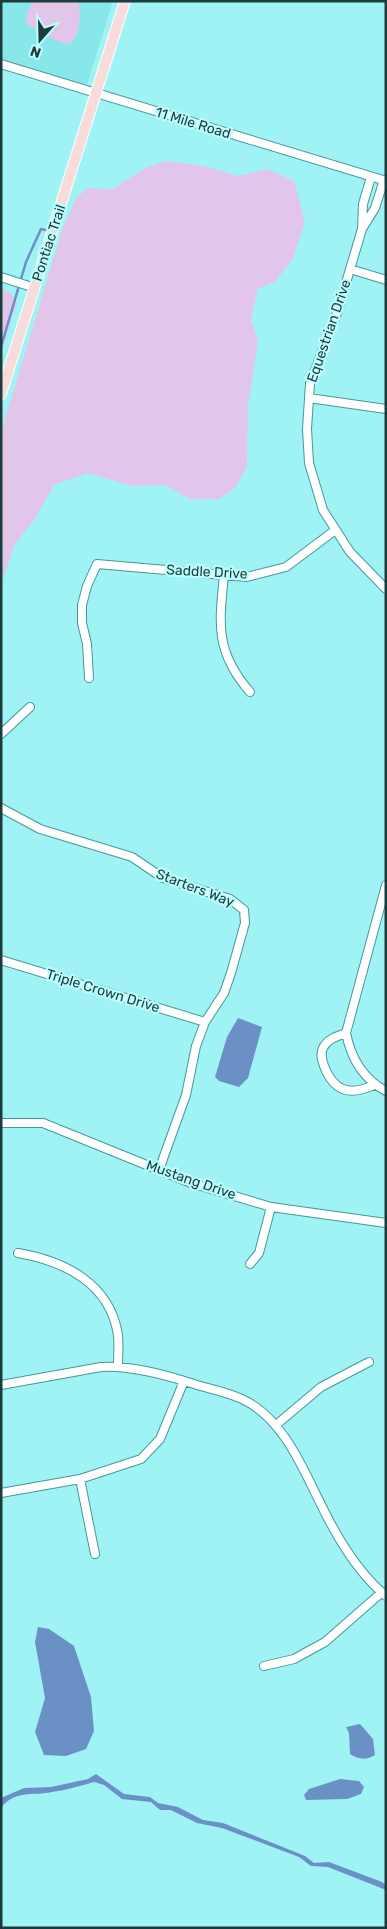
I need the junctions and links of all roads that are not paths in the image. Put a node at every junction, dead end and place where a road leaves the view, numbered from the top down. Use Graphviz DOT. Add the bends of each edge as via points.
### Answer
graph roads {
  1 [pos="125,1"];
  2 [pos="1,64"];
  3 [pos="96,93"];
  4 [pos="371,177"];
  5 [pos="385,181"];
  6 [pos="362,229"];
  7 [pos="350,269"];
  8 [pos="1,277"];
  9 [pos="386,280"];
  10 [pos="35,288"];
  11 [pos="1,394"];
  12 [pos="309,398"];
  13 [pos="386,409"];
  14 [pos="334,531"];
  15 [pos="224,575"];
  16 [pos="386,589"];
  17 [pos="89,678"];
  18 [pos="250,692"];
  19 [pos="30,707"];
  20 [pos="1,734"];
  21 [pos="1,808"];
  22 [pos="386,884"];
  23 [pos="1,960"];
  24 [pos="205,1022"];
  25 [pos="346,1033"];
  26 [pos="374,1085"];
  27 [pos="386,1091"];
  28 [pos="1,1123"];
  29 [pos="159,1170"];
  30 [pos="271,1207"];
  31 [pos="386,1223"];
  32 [pos="18,1252"];
  33 [pos="250,1264"];
  34 [pos="369,1362"];
  35 [pos="118,1366"];
  36 [pos="184,1381"];
  37 [pos="1,1385"];
  38 [pos="276,1425"];
  39 [pos="80,1479"];
  40 [pos="1,1493"];
  41 [pos="95,1554"];
  42 [pos="384,1594"];
  43 [pos="264,1666"];
  1 -- 3 [label="main road, Pontiac Trail"];
  2 -- 3 [label="street, 11 Mile Road"];
  3 -- 4 [label="street, 11 Mile Road"];
  3 -- 10 [label="main road, Pontiac Trail"];
  4 -- 5 [label="street, 11 Mile Road"];
  4 -- 6 [label="street, Equestrian Drive" via="363,204"];
  5 -- 6 [label="street, Equestrian Drive" via="375,208"];
  6 -- 7 [label="street, Equestrian Drive"];
  7 -- 9 [label="street"];
  7 -- 12 [label="street, Equestrian Drive" via="310,383"];
  8 -- 10 [label="street"];
  10 -- 11 [label="main road, Pontiac Trail"];
  12 -- 13 [label="street"];
  12 -- 14 [label="street, Equestrian Drive" via="309,463 323,510"];
  14 -- 15 [label="street, Saddle Drive" via="286,568 247,577"];
  14 -- 16 [label="street, Equestrian Drive"];
  15 -- 17 [label="street, Saddle Drive" via="97,564 82,605"];
  15 -- 18 [label="street" via="219,624 226,656 237,678"];
  19 -- 20 [label="street"];
  21 -- 24 [label="street, Starters Way" via="40,829 132,857 163,878 240,904 245,923 231,973 224,993"];
  22 -- 25 [label="street"];
  23 -- 24 [label="street, Triple Crown Drive"];
  24 -- 29 [label="street, Starters Way" via="196,1046 186,1095"];
  25 -- 26 [label="street" via="348,1047 359,1068"];
  25 -- 26 [label="street" via="331,1039 323,1048 321,1058 329,1078 347,1090 361,1091"];
  26 -- 27 [label="street"];
  28 -- 29 [label="street, Mustang Drive" via="43,1123"];
  29 -- 30 [label="street, Mustang Drive"];
  30 -- 31 [label="street, Mustang Drive"];
  30 -- 33 [label="street" via="259,1253"];
  32 -- 35 [label="street" via="41,1257 82,1276 104,1296 118,1334"];
  34 -- 38 [label="street" via="321,1386"];
  35 -- 36 [label="street"];
  35 -- 37 [label="street"];
  36 -- 38 [label="street" via="242,1399"];
  36 -- 39 [label="street" via="160,1439 142,1459"];
  38 -- 42 [label="street" via="332,1525 370,1583"];
  39 -- 40 [label="street"];
  39 -- 41 [label="street"];
  42 -- 43 [label="street" via="325,1642 294,1660"];
}
